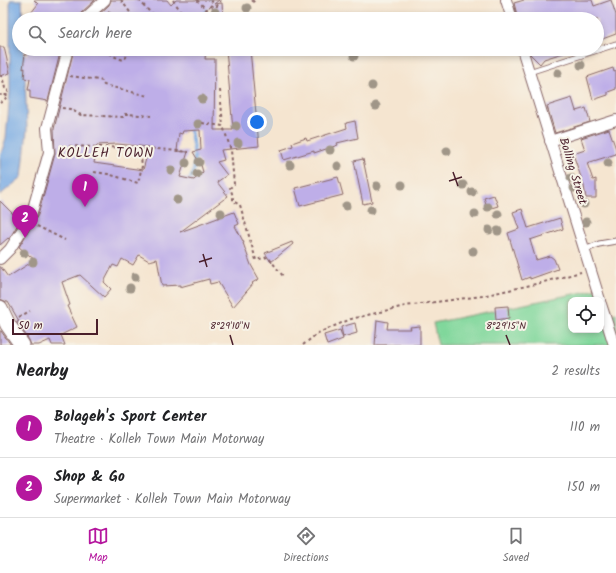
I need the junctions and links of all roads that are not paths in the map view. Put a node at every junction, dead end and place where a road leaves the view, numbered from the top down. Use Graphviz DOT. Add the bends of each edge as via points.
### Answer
graph roads {
  1 [pos="105,0"];
  2 [pos="506,0"];
  3 [pos="92,12"];
  4 [pos="510,12"];
  5 [pos="616,44"];
  6 [pos="604,48"];
  7 [pos="66,56"];
  8 [pos="524,56"];
  9 [pos="579,56"];
  10 [pos="530,72"];
  11 [pos="616,120"];
  12 [pos="550,141"];
  13 [pos="616,241"];
  14 [pos="584,250"];
  15 [pos="0,259"];
  16 [pos="599,297"];
  17 [pos="0,308"];
  18 [pos="604,313"];
  19 [pos="22,345"];
  20 [pos="614,345"];
  1 -- 3 [label="street"];
  2 -- 4 [label="street"];
  5 -- 6 [label="lane"];
  7 -- 15 [label="street" via="47,128 49,152 32,212 10,249"];
  8 -- 10 [label="street, Bolling Street"];
  9 -- 10 [label="lane"];
  10 -- 12 [label="street, Bolling Street"];
  11 -- 12 [label="street"];
  12 -- 14 [label="street, Bolling Street"];
  13 -- 14 [label="lane"];
  14 -- 16 [label="street, Bolling Street"];
  17 -- 19 [label="main road"];
  18 -- 20 [label="street"];
}
